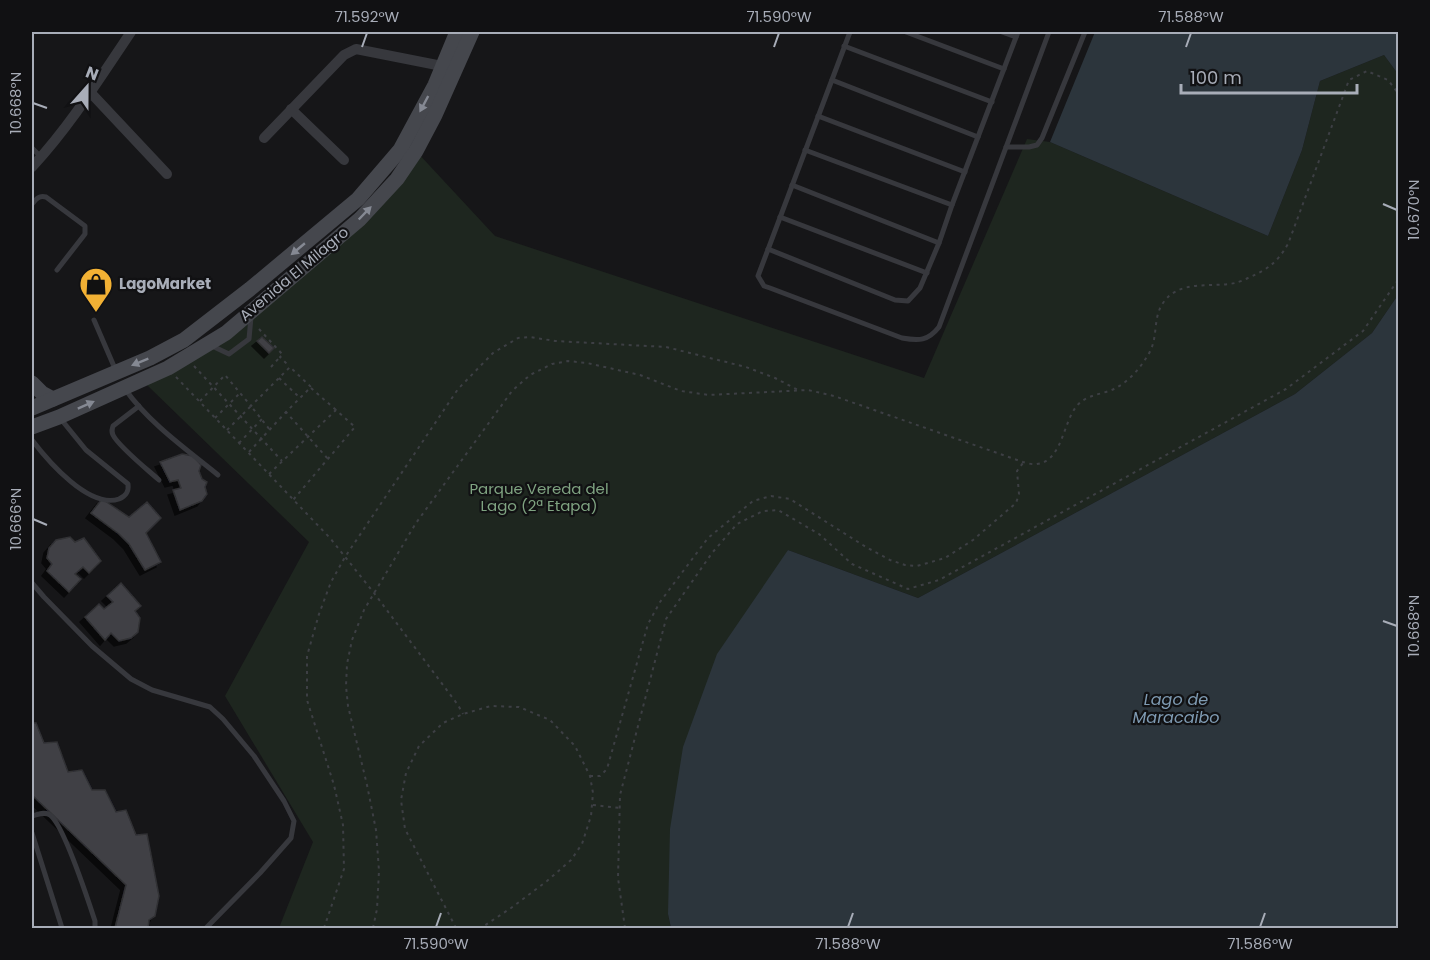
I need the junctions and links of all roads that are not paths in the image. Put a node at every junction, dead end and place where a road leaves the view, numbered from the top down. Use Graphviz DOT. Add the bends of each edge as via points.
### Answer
graph roads {
  1 [pos="130,32"];
  2 [pos="457,32"];
  3 [pos="472,32"];
  4 [pos="850,32"];
  5 [pos="906,32"];
  6 [pos="1002,32"];
  7 [pos="1049,32"];
  8 [pos="1085,32"];
  9 [pos="1017,34"];
  10 [pos="844,46"];
  11 [pos="442,66"];
  12 [pos="1004,69"];
  13 [pos="832,80"];
  14 [pos="90,92"];
  15 [pos="992,102"];
  16 [pos="291,109"];
  17 [pos="818,116"];
  18 [pos="978,136"];
  19 [pos="264,138"];
  20 [pos="1006,147"];
  21 [pos="32,148"];
  22 [pos="806,150"];
  23 [pos="41,157"];
  24 [pos="344,160"];
  25 [pos="32,167"];
  26 [pos="965,172"];
  27 [pos="167,174"];
  28 [pos="792,185"];
  29 [pos="32,204"];
  30 [pos="952,205"];
  31 [pos="780,217"];
  32 [pos="939,243"];
  33 [pos="768,249"];
  34 [pos="57,270"];
  35 [pos="927,273"];
  36 [pos="94,320"];
  37 [pos="117,372"];
  38 [pos="32,383"];
  39 [pos="124,388"];
  40 [pos="53,399"];
  41 [pos="139,406"];
  42 [pos="32,408"];
  43 [pos="59,417"];
  44 [pos="33,428"];
  45 [pos="218,475"];
  46 [pos="159,480"];
  47 [pos="32,583"];
  48 [pos="32,816"];
  49 [pos="32,833"];
  50 [pos="62,928"];
  51 [pos="95,928"];
  52 [pos="206,928"];
  1 -- 14 [label="street"];
  2 -- 11 [label="main road, Avenida El Milagro"];
  39 -- 3 [label="main road, Avenida El Milagro, one-way" via="168,368 251,316 360,219 397,179 416,151"];
  4 -- 10 [label="lane"];
  5 -- 12 [label="lane"];
  6 -- 9 [label="lane"];
  7 -- 20 [label="lane"];
  8 -- 20 [label="lane" via="1042,138 1037,145"];
  9 -- 12 [label="lane"];
  10 -- 13 [label="lane"];
  10 -- 15 [label="lane"];
  11 -- 16 [label="street" via="356,49 344,55"];
  11 -- 37 [label="main road, Avenida El Milagro, one-way" via="400,150 358,199 184,340"];
  12 -- 15 [label="lane"];
  13 -- 17 [label="lane"];
  13 -- 18 [label="lane"];
  14 -- 23 [label="street"];
  14 -- 27 [label="street"];
  15 -- 18 [label="lane"];
  16 -- 19 [label="street"];
  16 -- 24 [label="street"];
  17 -- 22 [label="lane"];
  17 -- 26 [label="lane"];
  18 -- 26 [label="lane"];
  20 -- 33 [label="lane" via="939,327 924,339 902,338 764,286 758,276"];
  21 -- 23 [label="lane"];
  22 -- 28 [label="lane"];
  22 -- 30 [label="lane"];
  23 -- 25 [label="street"];
  26 -- 30 [label="lane"];
  28 -- 31 [label="lane"];
  28 -- 32 [label="lane"];
  29 -- 34 [label="lane" via="38,197 46,197 85,226 84,234"];
  30 -- 32 [label="lane"];
  31 -- 33 [label="lane"];
  31 -- 35 [label="lane"];
  32 -- 35 [label="lane"];
  33 -- 35 [label="lane" via="895,300 908,301"];
  36 -- 37 [label="lane"];
  37 -- 40 [label="main road, Avenida El Milagro"];
  38 -- 40 [label="main road"];
  39 -- 41 [label="lane"];
  43 -- 39 [label="main road, Avenida El Milagro, one-way"];
  40 -- 42 [label="main road, Avenida El Milagro"];
  41 -- 45 [label="lane"];
  41 -- 46 [label="lane" via="113,426 113,435"];
  43 -- 44 [label="main road, Avenida El Milagro"];
  43 -- 44 [label="lane" via="86,450 128,484 127,493 116,500 104,499 70,482"];
  47 -- 52 [label="lane" via="92,646 131,679 152,690 210,707 254,756 284,801 294,821 291,838"];
  48 -- 51 [label="lane" via="50,815 61,828"];
  49 -- 50 [label="lane"];
}
